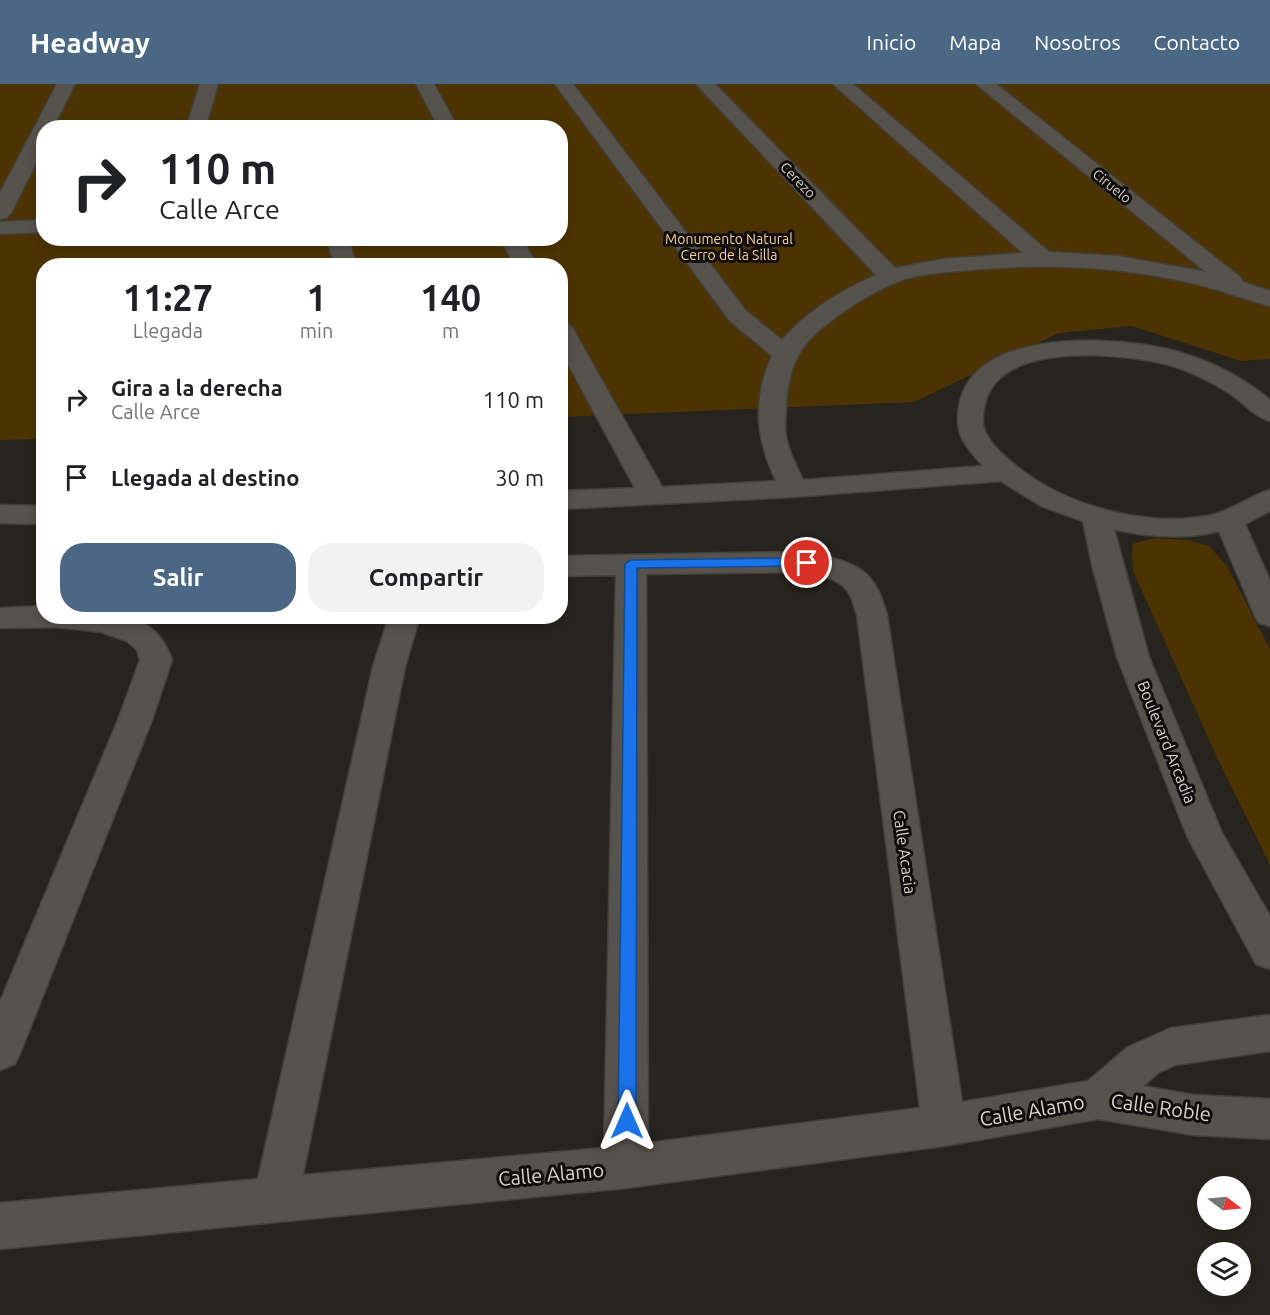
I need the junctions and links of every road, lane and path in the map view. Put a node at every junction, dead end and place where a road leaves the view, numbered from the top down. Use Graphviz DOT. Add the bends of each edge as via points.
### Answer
graph roads {
  1 [pos="66,84"];
  2 [pos="209,84"];
  3 [pos="425,84"];
  4 [pos="564,84"];
  5 [pos="705,84"];
  6 [pos="842,84"];
  7 [pos="985,84"];
  8 [pos="48,120"];
  9 [pos="198,120"];
  10 [pos="445,120"];
  11 [pos="36,143"];
  12 [pos="0,213"];
  13 [pos="36,226"];
  14 [pos="0,228"];
  15 [pos="1042,259"];
  16 [pos="891,277"];
  17 [pos="1239,288"];
  18 [pos="1270,299"];
  19 [pos="568,343"];
  20 [pos="784,353"];
  21 [pos="1270,413"];
  22 [pos="1004,473"];
  23 [pos="793,489"];
  24 [pos="652,494"];
  25 [pos="1270,499"];
  26 [pos="568,500"];
  27 [pos="0,514"];
  28 [pos="36,514"];
  29 [pos="1097,518"];
  30 [pos="1229,520"];
  31 [pos="631,564"];
  32 [pos="568,566"];
  33 [pos="1270,616"];
  34 [pos="36,617"];
  35 [pos="0,618"];
  36 [pos="115,624"];
  37 [pos="402,624"];
  38 [pos="1270,952"];
  39 [pos="1270,1033"];
  40 [pos="0,1051"];
  41 [pos="1098,1099"];
  42 [pos="1270,1119"];
  43 [pos="944,1125"];
  44 [pos="626,1167"];
  45 [pos="276,1199"];
  46 [pos="0,1226"];
  1 -- 8 [label="street"];
  2 -- 9 [label="street"];
  3 -- 10 [label="street"];
  4 -- 20 [label="street" via="738,316"];
  5 -- 16 [label="street, Cerezo"];
  6 -- 15 [label="street"];
  7 -- 17 [label="street, Ciruelo"];
  11 -- 12 [label="street"];
  13 -- 14 [label="street"];
  15 -- 16 [label="street" via="989,260"];
  15 -- 17 [label="street" via="1140,266"];
  16 -- 20 [label="street" via="850,296 807,326"];
  17 -- 18 [label="street"];
  19 -- 24 [label="street"];
  20 -- 23 [label="street" via="774,387 772,437"];
  21 -- 22 [label="street" via="1248,393 1213,373 1172,358 1129,348 1086,346 1047,350 995,370 972,396 969,421 980,448"];
  22 -- 23 [label="street"];
  22 -- 29 [label="street" via="1040,496"];
  23 -- 24 [label="street"];
  24 -- 26 [label="street"];
  25 -- 30 [label="street" via="1261,507"];
  27 -- 28 [label="street"];
  29 -- 30 [label="street" via="1143,526 1189,526"];
  29 -- 38 [label="street, Boulevard Arcadia" via="1132,657 1205,836"];
  30 -- 33 [label="street"];
  31 -- 32 [label="street"];
  31 -- 43 [label="street, Calle Acacia" via="820,565 858,582 866,596 872,615"];
  31 -- 44 [label="street"];
  34 -- 35 [label="street"];
  36 -- 40 [label="street" via="132,629 148,642 156,660"];
  37 -- 45 [label="street" via="389,667"];
  39 -- 41 [label="street, Calle Roble" via="1171,1047 1143,1060"];
  41 -- 42 [label="street, Calle Roble" via="1194,1115"];
  41 -- 43 [label="street, Calle Alamo"];
  43 -- 44 [label="street, Calle Alamo"];
  44 -- 45 [label="street, Calle Alamo"];
  45 -- 46 [label="street, Calle Alamo"];
}
